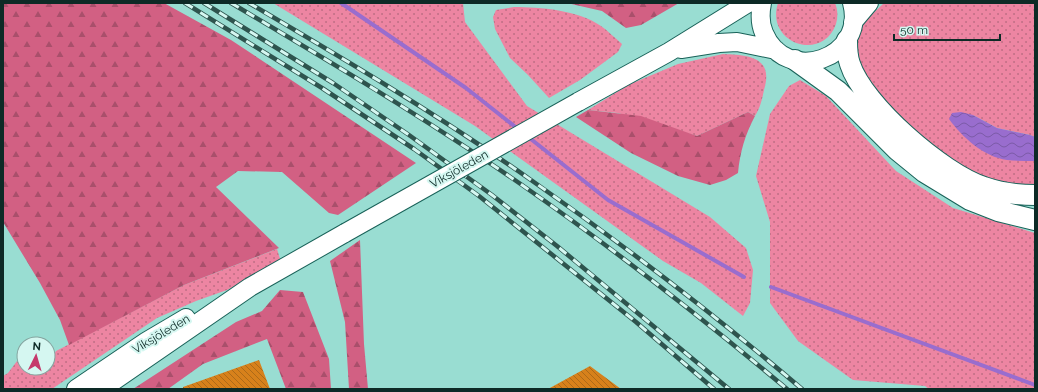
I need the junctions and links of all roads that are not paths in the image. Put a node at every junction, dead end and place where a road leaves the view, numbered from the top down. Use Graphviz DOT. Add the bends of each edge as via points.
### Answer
graph roads {
  1 [pos="748,3"];
  2 [pos="762,3"];
  3 [pos="852,3"];
  4 [pos="870,3"];
  5 [pos="850,31"];
  6 [pos="776,50"];
  7 [pos="669,52"];
  8 [pos="795,60"];
  9 [pos="1035,195"];
  10 [pos="1035,220"];
  11 [pos="250,287"];
  12 [pos="76,389"];
  13 [pos="102,389"];
  1 -- 7 [label="main road, Viksjöleden"];
  2 -- 6 [label="main road" via="763,30"];
  3 -- 5 [label="main road" via="854,14"];
  4 -- 5 [label="main road"];
  5 -- 8 [label="main road" via="842,47 828,57 812,62"];
  5 -- 9 [label="highway" via="847,54 855,76 885,116 918,146 943,165 983,187 1001,192"];
  6 -- 7 [label="main road, Viksjöleden" via="737,42 701,45"];
  6 -- 8 [label="main road"];
  7 -- 11 [label="main road, Viksjöleden, bridge"];
  8 -- 10 [label="highway" via="838,92 897,150 924,172 970,200"];
  11 -- 12 [label="main road, Viksjöleden" via="184,319"];
  11 -- 13 [label="main road, Viksjöleden"];
}
